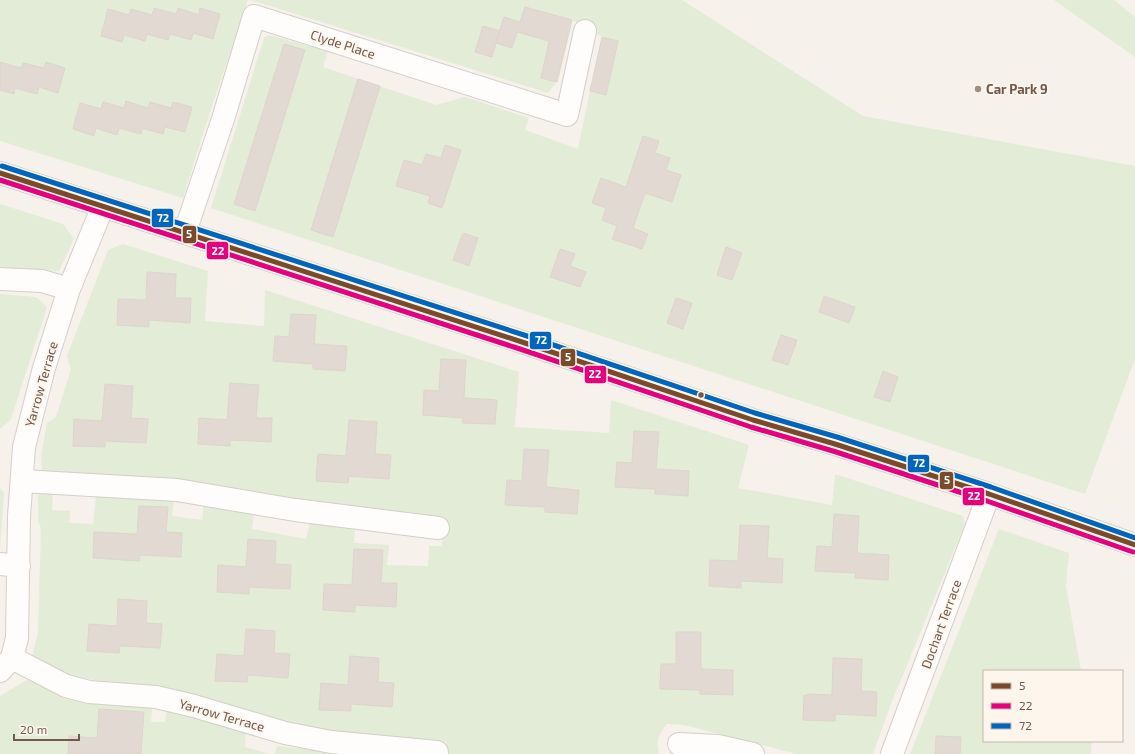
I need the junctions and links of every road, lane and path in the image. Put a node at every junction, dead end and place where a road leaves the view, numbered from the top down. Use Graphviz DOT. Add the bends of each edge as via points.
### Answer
graph roads {
  1 [pos="585,31"];
  2 [pos="0,173"];
  3 [pos="103,206"];
  4 [pos="185,232"];
  5 [pos="0,279"];
  6 [pos="69,289"];
  7 [pos="22,481"];
  8 [pos="989,494"];
  9 [pos="438,528"];
  10 [pos="1135,544"];
  11 [pos="9,565"];
  12 [pos="6,665"];
  13 [pos="679,744"];
  14 [pos="437,752"];
  15 [pos="753,754"];
  16 [pos="892,754"];
  1 -- 4 [label="street, Clyde Place" via="566,115 254,16"];
  2 -- 3 [label="street"];
  3 -- 4 [label="street"];
  3 -- 6 [label="street, Yarrow Terrace"];
  4 -- 8 [label="street" via="745,417"];
  5 -- 6 [label="street" via="42,282"];
  6 -- 7 [label="street, Yarrow Terrace" via="29,422 24,447"];
  7 -- 9 [label="street" via="177,490 295,510"];
  7 -- 11 [label="street, Yarrow Terrace"];
  8 -- 10 [label="street"];
  8 -- 16 [label="street, Dochart Terrace"];
  11 -- 12 [label="street, Yarrow Terrace" via="17,638"];
  12 -- 14 [label="street, Yarrow Terrace" via="89,692 156,697 285,733 331,742"];
  13 -- 15 [label="street" via="718,746"];
}
